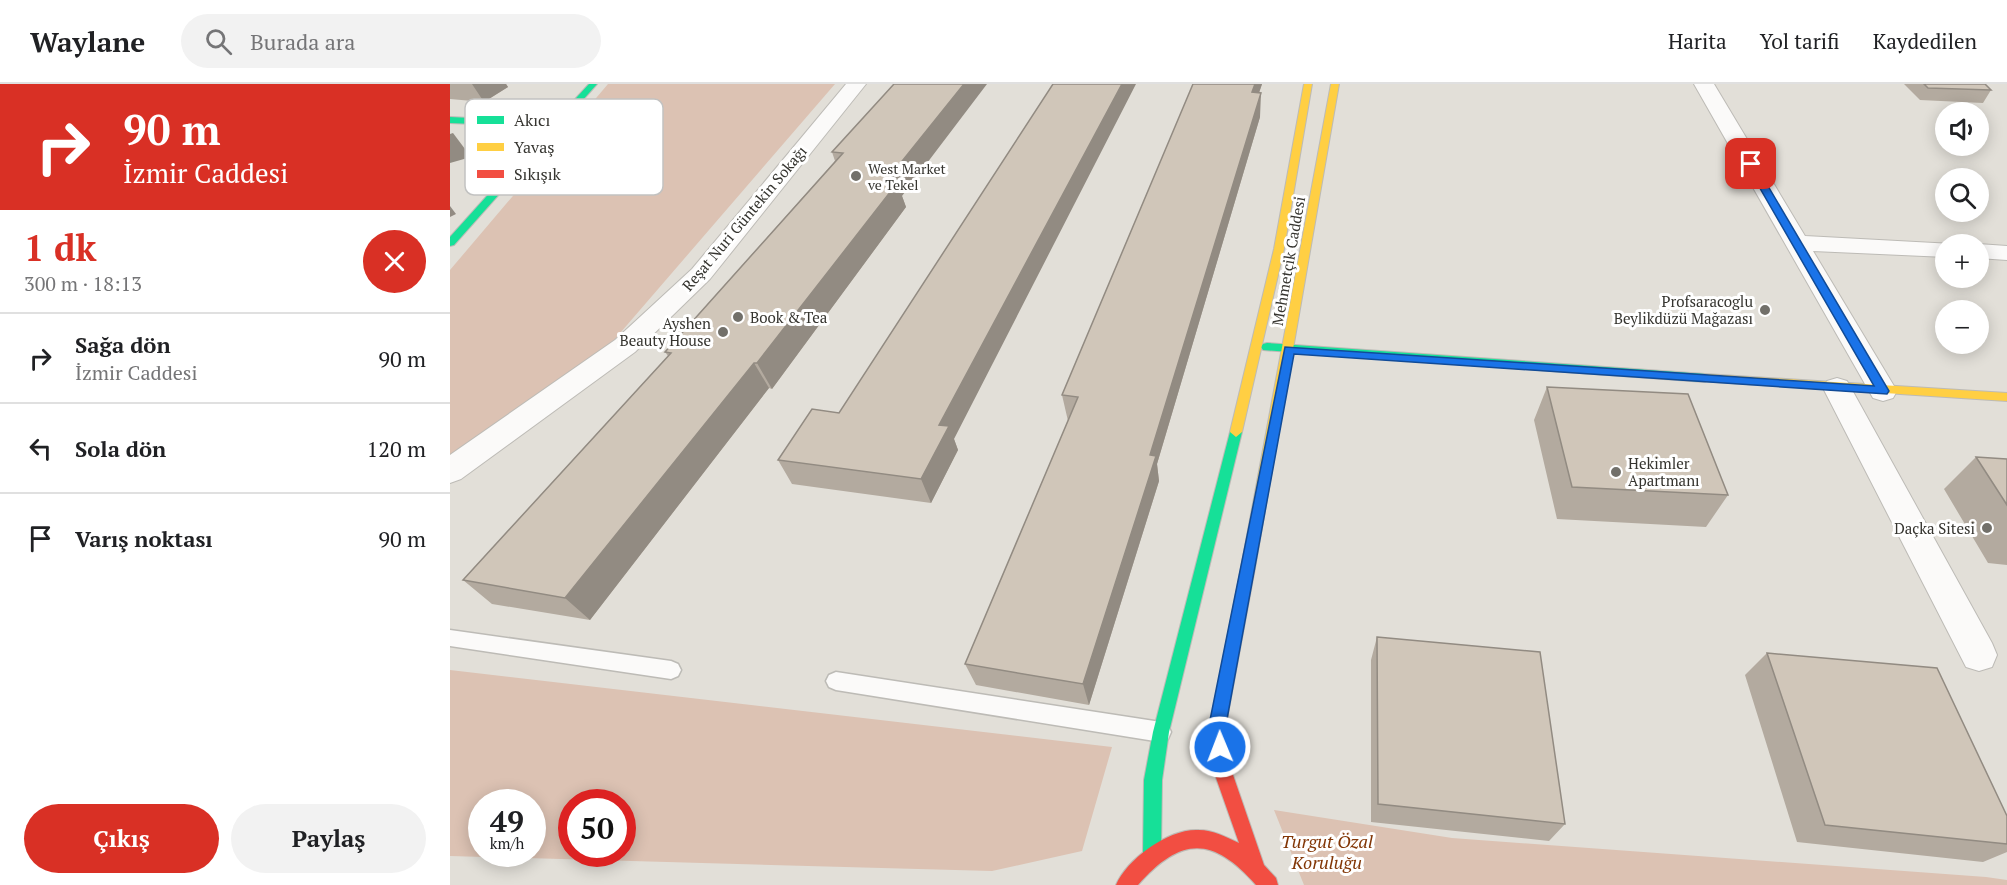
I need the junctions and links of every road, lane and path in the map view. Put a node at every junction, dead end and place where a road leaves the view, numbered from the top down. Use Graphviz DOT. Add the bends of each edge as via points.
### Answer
graph roads {
  1 [pos="593,84"];
  2 [pos="856,84"];
  3 [pos="1308,84"];
  4 [pos="1335,84"];
  5 [pos="1704,84"];
  6 [pos="580,99"];
  7 [pos="450,120"];
  8 [pos="465,121"];
  9 [pos="494,195"];
  10 [pos="450,243"];
  11 [pos="1797,243"];
  12 [pos="1935,249"];
  13 [pos="1989,252"];
  14 [pos="2007,253"];
  15 [pos="1258,346"];
  16 [pos="1289,349"];
  17 [pos="1837,388"];
  18 [pos="1883,391"];
  19 [pos="2007,398"];
  20 [pos="450,471"];
  21 [pos="450,639"];
  22 [pos="1979,655"];
  23 [pos="671,670"];
  24 [pos="836,681"];
  25 [pos="1161,732"];
  26 [pos="1152,854"];
  27 [pos="1255,864"];
  28 [pos="1125,885"];
  29 [pos="1269,885"];
  1 -- 6 [label="main road"];
  2 -- 20 [label="street, Reşat Nuri Güntekin Sokağı" via="700,274 633,338"];
  3 -- 15 [label="main road, Mehmetçik Caddesi"];
  4 -- 16 [label="main road, Mehmetçik Caddesi"];
  5 -- 11 [label="street"];
  7 -- 8 [label="main road"];
  9 -- 10 [label="main road"];
  11 -- 12 [label="street"];
  11 -- 18 [label="street"];
  13 -- 14 [label="street"];
  15 -- 16 [label="main road"];
  15 -- 25 [label="main road, Mehmetçik Caddesi"];
  16 -- 17 [label="main road"];
  16 -- 27 [label="main road, Mehmetçik Caddesi" via="1217,730 1224,775"];
  17 -- 18 [label="main road"];
  17 -- 22 [label="street"];
  18 -- 19 [label="main road"];
  21 -- 23 [label="lane"];
  24 -- 25 [label="lane"];
  25 -- 26 [label="main road, Mehmetçik Caddesi" via="1153,780"];
  26 -- 27 [label="main road" via="1172,843 1194,838 1238,850"];
  26 -- 28 [label="main road"];
  27 -- 29 [label="main road"];
}
